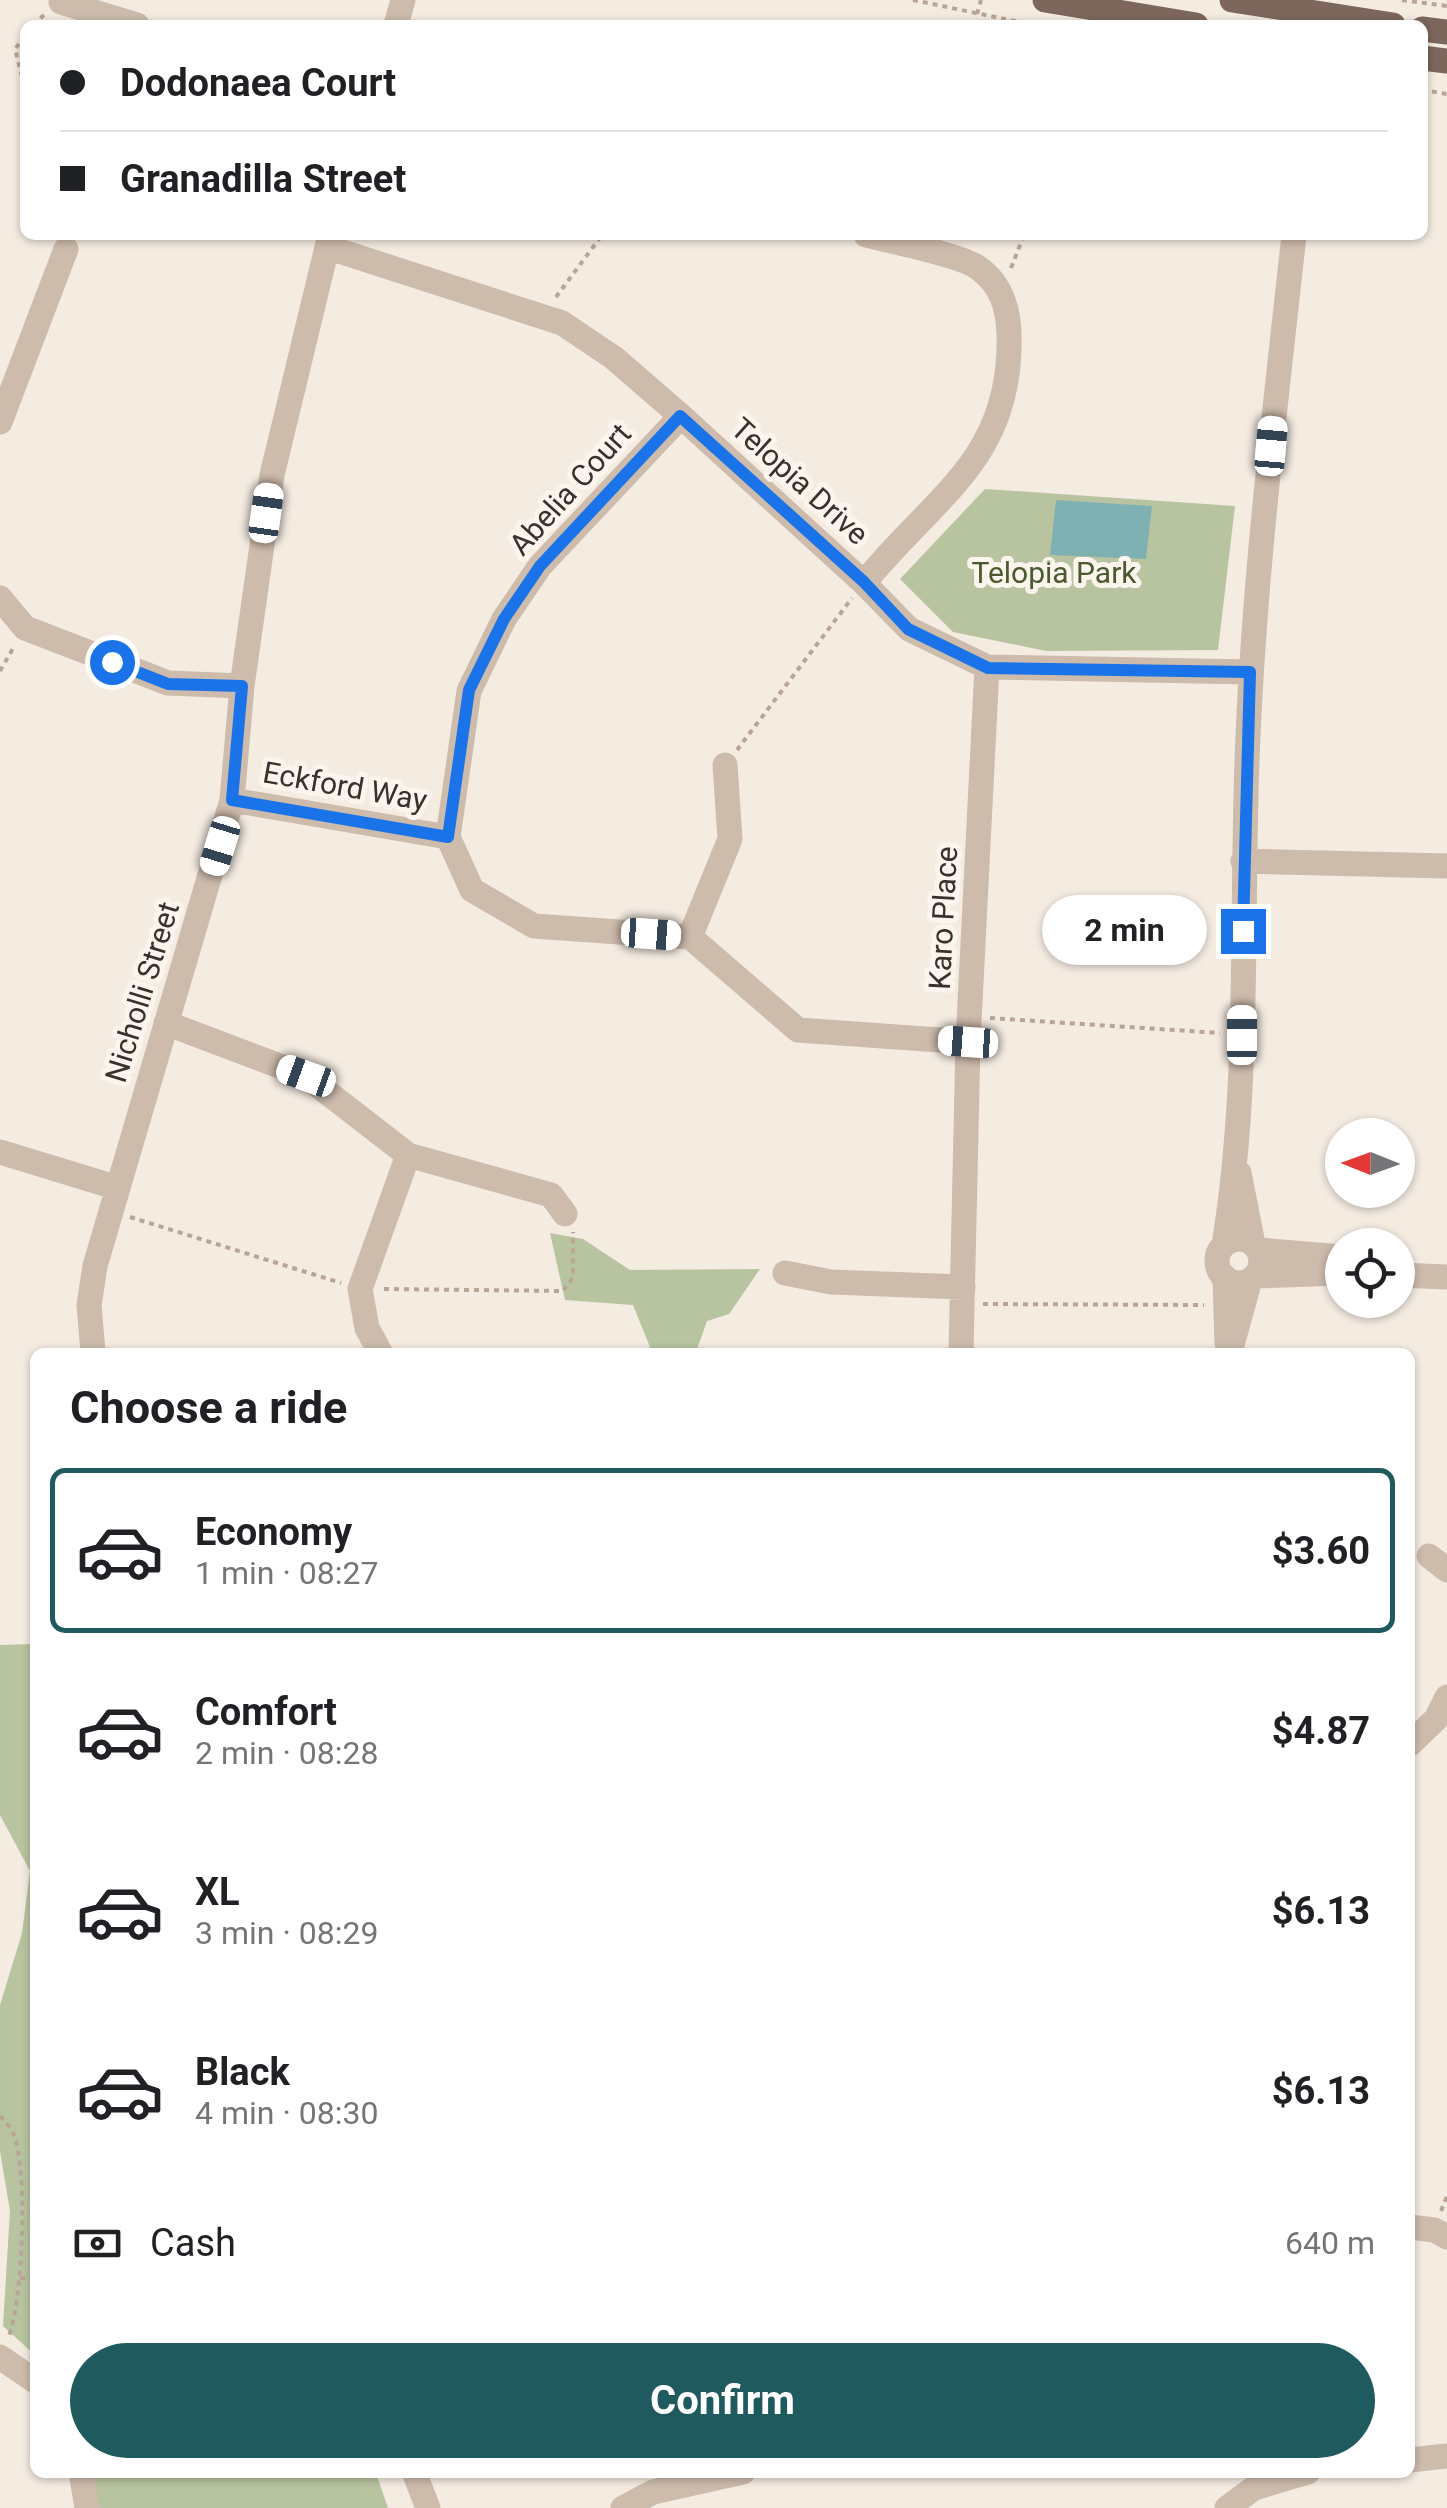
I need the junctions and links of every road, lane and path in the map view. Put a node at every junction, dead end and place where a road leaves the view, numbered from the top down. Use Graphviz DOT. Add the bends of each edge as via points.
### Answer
graph roads {
  1 [pos="914,0"];
  2 [pos="981,0"];
  3 [pos="1045,0"];
  4 [pos="1232,0"];
  5 [pos="1402,0"];
  6 [pos="61,2"];
  7 [pos="1447,6"];
  8 [pos="977,14"];
  9 [pos="120,20"];
  10 [pos="1008,20"];
  11 [pos="1166,20"];
  12 [pos="1318,20"];
  13 [pos="20,43"];
  14 [pos="20,69"];
  15 [pos="598,240"];
  16 [pos="884,240"];
  17 [pos="1022,240"];
  18 [pos="1293,240"];
  19 [pos="329,241"];
  20 [pos="66,250"];
  21 [pos="1002,292"];
  22 [pos="542,317"];
  23 [pos="680,416"];
  24 [pos="0,422"];
  25 [pos="864,582"];
  26 [pos="0,598"];
  27 [pos="25,628"];
  28 [pos="988,668"];
  29 [pos="0,671"];
  30 [pos="1250,672"];
  31 [pos="242,686"];
  32 [pos="725,765"];
  33 [pos="232,800"];
  34 [pos="448,837"];
  35 [pos="1243,861"];
  36 [pos="1447,866"];
  37 [pos="690,937"];
  38 [pos="166,1023"];
  39 [pos="969,1030"];
  40 [pos="1242,1035"];
  41 [pos="0,1152"];
  42 [pos="408,1155"];
  43 [pos="1236,1168"];
  44 [pos="116,1200"];
  45 [pos="565,1214"];
  46 [pos="1224,1245"];
  47 [pos="1256,1246"];
  48 [pos="1325,1255"];
  49 [pos="1415,1259"];
  50 [pos="1447,1260"];
  51 [pos="784,1273"];
  52 [pos="1325,1274"];
  53 [pos="1415,1276"];
  54 [pos="1447,1277"];
  55 [pos="1243,1278"];
  56 [pos="360,1289"];
  57 [pos="963,1295"];
  58 [pos="1226,1306"];
  59 [pos="93,1348"];
  60 [pos="378,1348"];
  61 [pos="960,1348"];
  62 [pos="1230,1348"];
  63 [pos="1231,1348"];
  64 [pos="1443,1716"];
  65 [pos="1415,1740"];
  66 [pos="0,2116"];
  67 [pos="1415,2228"];
  68 [pos="1447,2237"];
  69 [pos="20,2278"];
  70 [pos="30,2279"];
  71 [pos="3,2350"];
  72 [pos="30,2376"];
  73 [pos="1447,2456"];
  74 [pos="1415,2459"];
  75 [pos="82,2478"];
  76 [pos="416,2478"];
  77 [pos="690,2478"];
  78 [pos="1288,2478"];
  79 [pos="654,2482"];
  80 [pos="87,2508"];
  81 [pos="428,2508"];
  82 [pos="623,2508"];
  83 [pos="1228,2508"];
  1 -- 8 [label="path"];
  2 -- 8 [label="path"];
  3 -- 11 [label="main road"];
  4 -- 12 [label="main road"];
  5 -- 7 [label="path"];
  6 -- 9 [label="street"];
  8 -- 10 [label="path"];
  13 -- 14 [label="path"];
  15 -- 22 [label="path"];
  16 -- 21 [label="street" via="976,266"];
  17 -- 21 [label="path"];
  18 -- 30 [label="street"];
  19 -- 22 [label="street, Telopia Drive"];
  19 -- 31 [label="street, Nicholli Street" via="272,476"];
  20 -- 24 [label="street"];
  21 -- 25 [label="street" via="1010,358 1002,413 971,469"];
  22 -- 23 [label="street, Telopia Drive" via="614,358"];
  23 -- 25 [label="street, Telopia Drive"];
  23 -- 34 [label="street, Abelia Court" via="540,566 504,619 469,690"];
  25 -- 28 [label="street, Telopia Drive" via="908,629"];
  25 -- 32 [label="path"];
  26 -- 27 [label="street"];
  27 -- 29 [label="path"];
  27 -- 31 [label="street" via="168,684"];
  28 -- 30 [label="street, Telopia Drive"];
  28 -- 39 [label="street, Karo Place"];
  30 -- 35 [label="street"];
  31 -- 33 [label="street, Nicholli Street"];
  32 -- 37 [label="street" via="730,839"];
  33 -- 34 [label="street, Eckford Way"];
  33 -- 38 [label="street, Nicholli Street"];
  34 -- 37 [label="street, Eckford Way" via="472,890 534,926"];
  35 -- 36 [label="street"];
  35 -- 40 [label="street"];
  37 -- 39 [label="street" via="798,1030"];
  38 -- 42 [label="street" via="306,1076"];
  38 -- 44 [label="street, Nicholli Street"];
  39 -- 40 [label="path"];
  39 -- 57 [label="street, Karo Place"];
  40 -- 43 [label="street"];
  41 -- 44 [label="street"];
  42 -- 45 [label="street" via="551,1195"];
  42 -- 56 [label="street"];
  43 -- 46 [label="street"];
  43 -- 47 [label="street"];
  44 -- 56 [label="path"];
  44 -- 59 [label="street, Nicholli Street" via="92,1286"];
  45 -- 56 [label="path" via="574,1236 573,1277 563,1290"];
  46 -- 47 [label="street" via="1238,1239"];
  46 -- 55 [label="street" via="1217,1263"];
  47 -- 48 [label="street"];
  47 -- 55 [label="street" via="1261,1263"];
  49 -- 50 [label="street"];
  51 -- 57 [label="street"];
  52 -- 55 [label="street"];
  53 -- 54 [label="street"];
  55 -- 58 [label="street"];
  55 -- 63 [label="street"];
  56 -- 60 [label="street"];
  57 -- 58 [label="path"];
  57 -- 61 [label="street, Karo Place"];
  58 -- 62 [label="street"];
  64 -- 65 [label="street"];
  66 -- 69 [label="path" via="14,2134"];
  67 -- 68 [label="street"];
  69 -- 70 [label="path"];
  69 -- 71 [label="path" via="18,2314"];
  71 -- 72 [label="street"];
  73 -- 74 [label="street"];
  75 -- 80 [label="street"];
  76 -- 81 [label="street"];
  77 -- 79 [label="street"];
  78 -- 83 [label="street" via="1254,2488"];
  79 -- 82 [label="street"];
}
